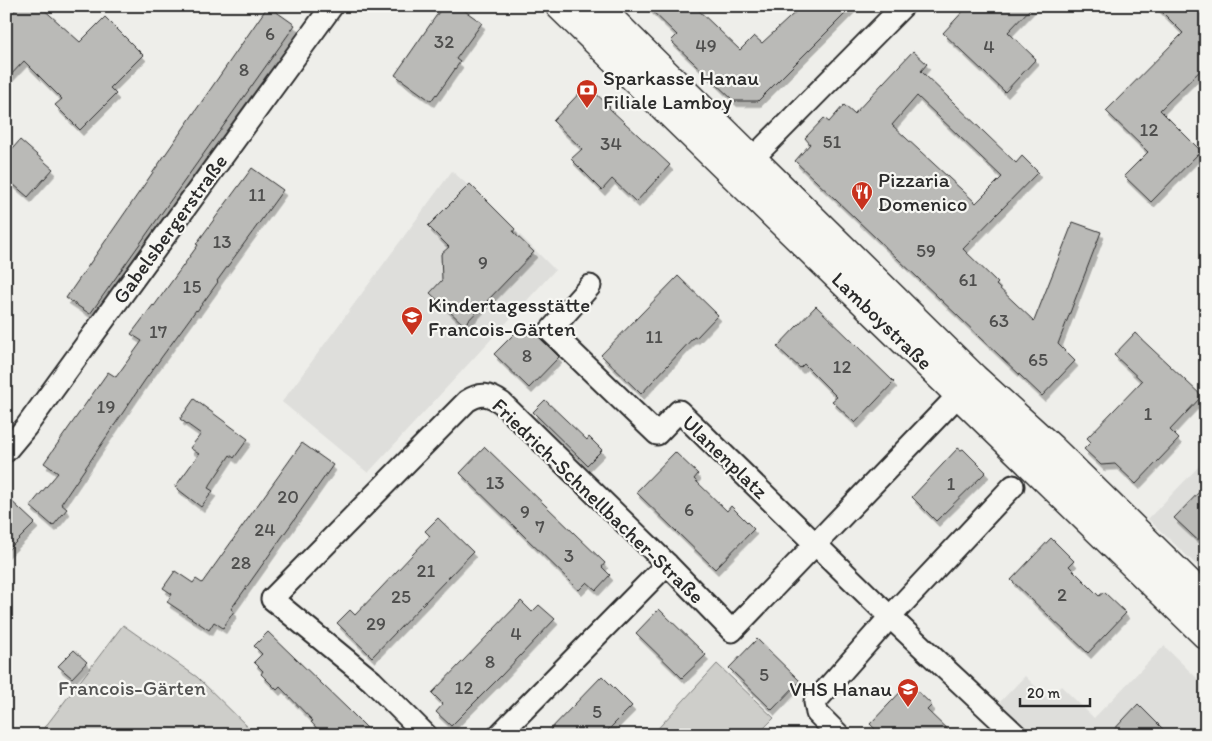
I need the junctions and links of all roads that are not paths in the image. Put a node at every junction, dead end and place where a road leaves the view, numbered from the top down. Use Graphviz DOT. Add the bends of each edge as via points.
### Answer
graph roads {
  1 [pos="332,6"];
  2 [pos="560,6"];
  3 [pos="597,6"];
  4 [pos="904,6"];
  5 [pos="752,159"];
  6 [pos="590,286"];
  7 [pos="966,387"];
  8 [pos="6,451"];
  9 [pos="1013,486"];
  10 [pos="815,545"];
  11 [pos="667,564"];
  12 [pos="1206,600"];
  13 [pos="890,616"];
  14 [pos="1206,635"];
  15 [pos="426,735"];
  16 [pos="500,735"];
  17 [pos="839,735"];
  18 [pos="1016,735"];
  1 -- 8 [label="street, Gabelsbergerstraße"];
  2 -- 7 [label="main road, Lamboystraße"];
  3 -- 5 [label="main road, Lamboystraße"];
  4 -- 5 [label="street"];
  5 -- 7 [label="main road, Lamboystraße"];
  6 -- 10 [label="street, Ulanenplatz" via="550,331 657,434 679,411"];
  7 -- 10 [label="street"];
  7 -- 12 [label="main road, Lamboystraße" via="1051,448"];
  7 -- 14 [label="main road, Lamboystraße"];
  9 -- 13 [label="street"];
  10 -- 11 [label="street, Friedrich-Schnellbacher-Straße" via="732,631"];
  10 -- 13 [label="street, Ulanenplatz"];
  11 -- 15 [label="street, Friedrich-Schnellbacher-Straße" via="502,403 485,394 467,401 272,599 372,681"];
  11 -- 16 [label="street"];
  13 -- 17 [label="street" via="815,702 817,714"];
  13 -- 18 [label="street, Ulanenplatz"];
}
